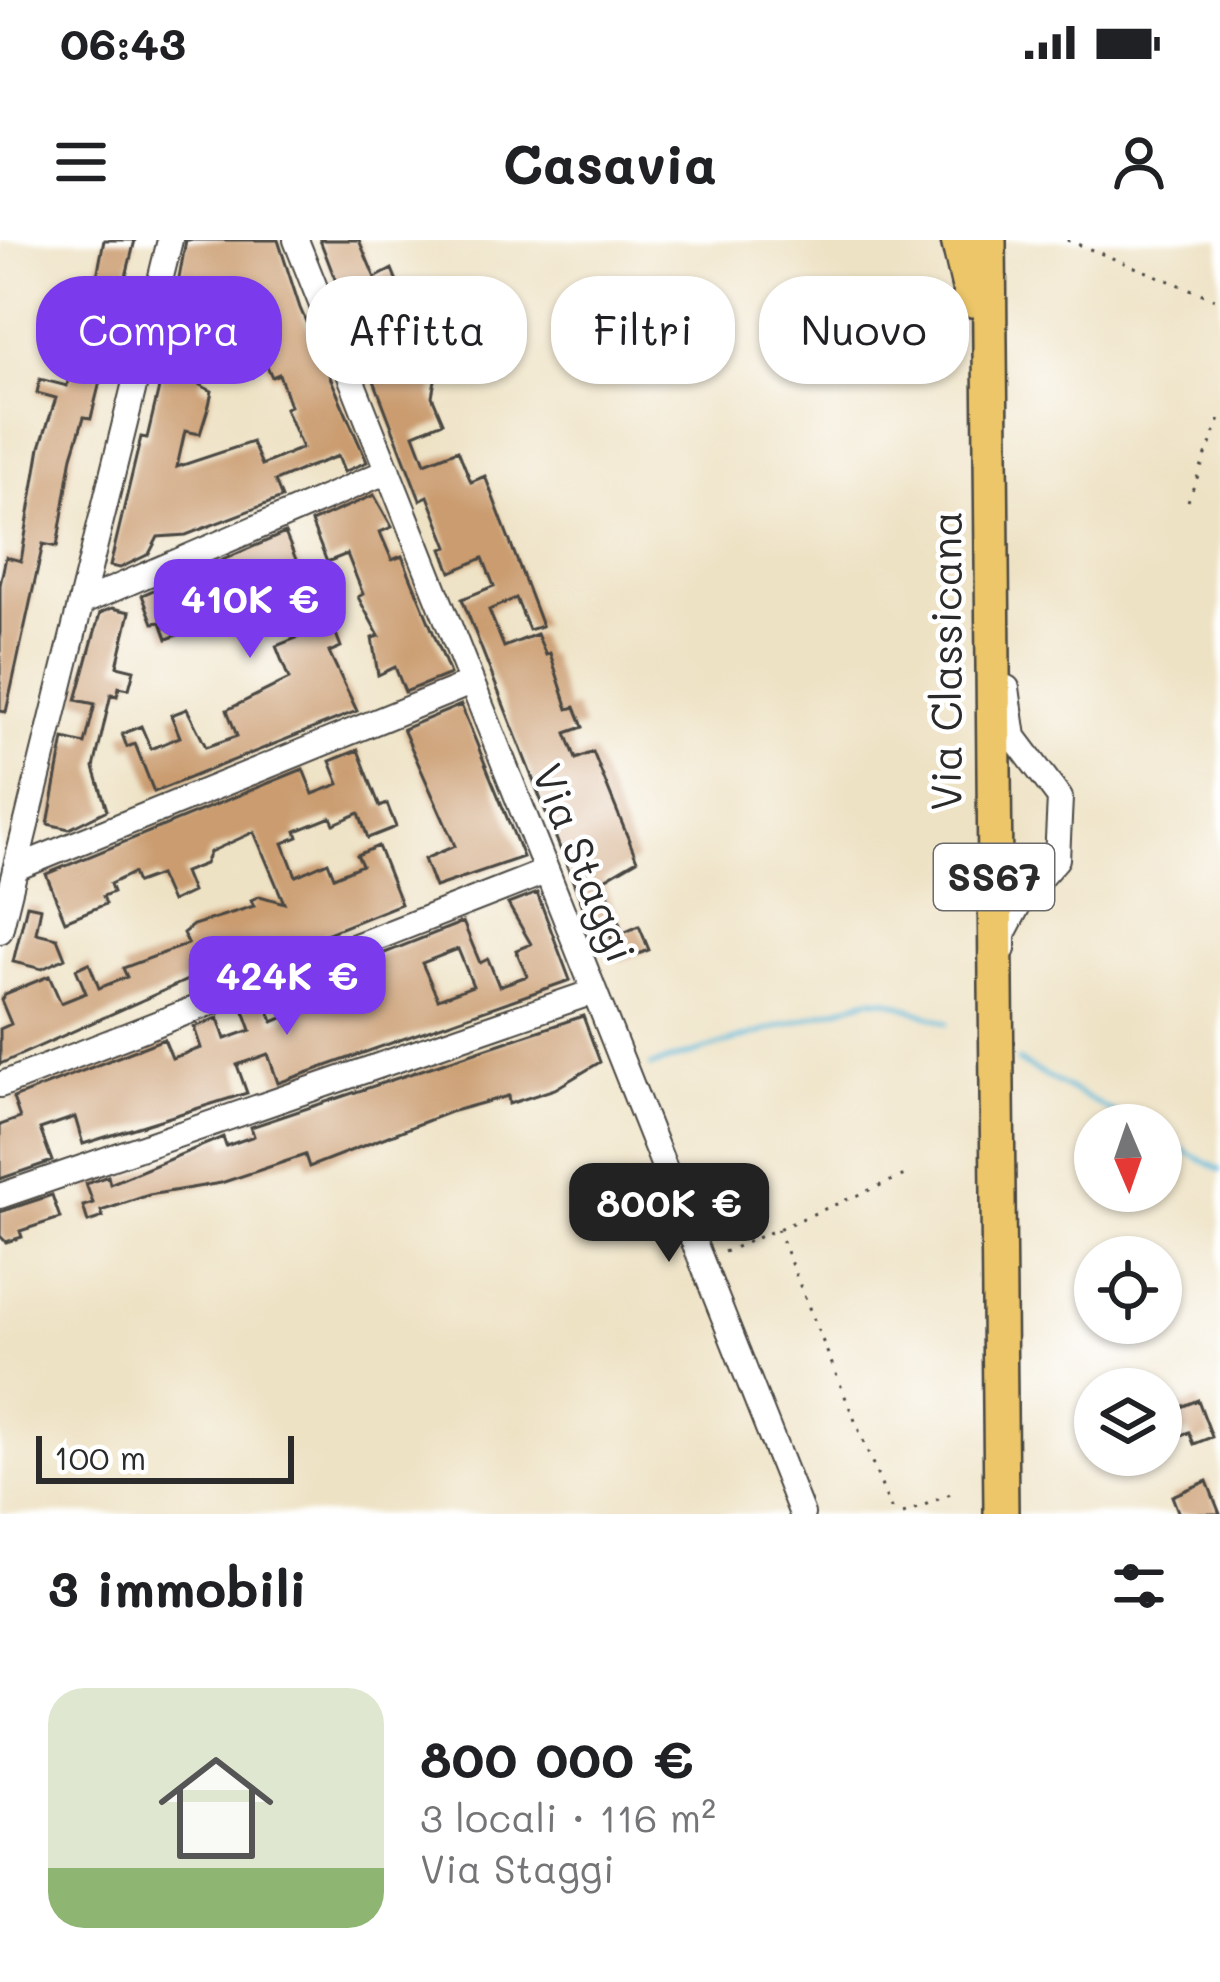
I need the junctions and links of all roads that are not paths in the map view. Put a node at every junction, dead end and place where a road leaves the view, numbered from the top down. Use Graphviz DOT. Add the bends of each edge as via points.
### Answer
graph roads {
  1 [pos="170,240"];
  2 [pos="296,240"];
  3 [pos="958,240"];
  4 [pos="971,240"];
  5 [pos="989,240"];
  6 [pos="972,300"];
  7 [pos="388,471"];
  8 [pos="992,537"];
  9 [pos="81,603"];
  10 [pos="471,683"];
  11 [pos="16,868"];
  12 [pos="544,872"];
  13 [pos="0,931"];
  14 [pos="593,992"];
  15 [pos="0,1085"];
  16 [pos="996,1106"];
  17 [pos="0,1196"];
  18 [pos="802,1514"];
  19 [pos="981,1514"];
  20 [pos="1001,1514"];
  1 -- 9 [label="street"];
  2 -- 7 [label="street, Via Staggi"];
  3 -- 6 [label="highway"];
  4 -- 6 [label="highway, Via Classicana / SS67"];
  5 -- 8 [label="highway, Via Classicana / SS67"];
  6 -- 19 [label="highway, Via Classicana / SS67"];
  7 -- 9 [label="street"];
  7 -- 10 [label="street, Via Staggi"];
  8 -- 16 [label="highway, Via Classicana / SS67"];
  8 -- 16 [label="street" via="1002,547 1014,736 1060,798 1057,859 1003,934 1005,1082"];
  9 -- 11 [label="street"];
  10 -- 11 [label="street"];
  10 -- 12 [label="street, Via Staggi"];
  11 -- 13 [label="street"];
  12 -- 14 [label="street, Via Staggi"];
  12 -- 15 [label="street"];
  14 -- 17 [label="street"];
  14 -- 18 [label="street, Via Staggi"];
  16 -- 20 [label="highway, Via Classicana / SS67"];
}
